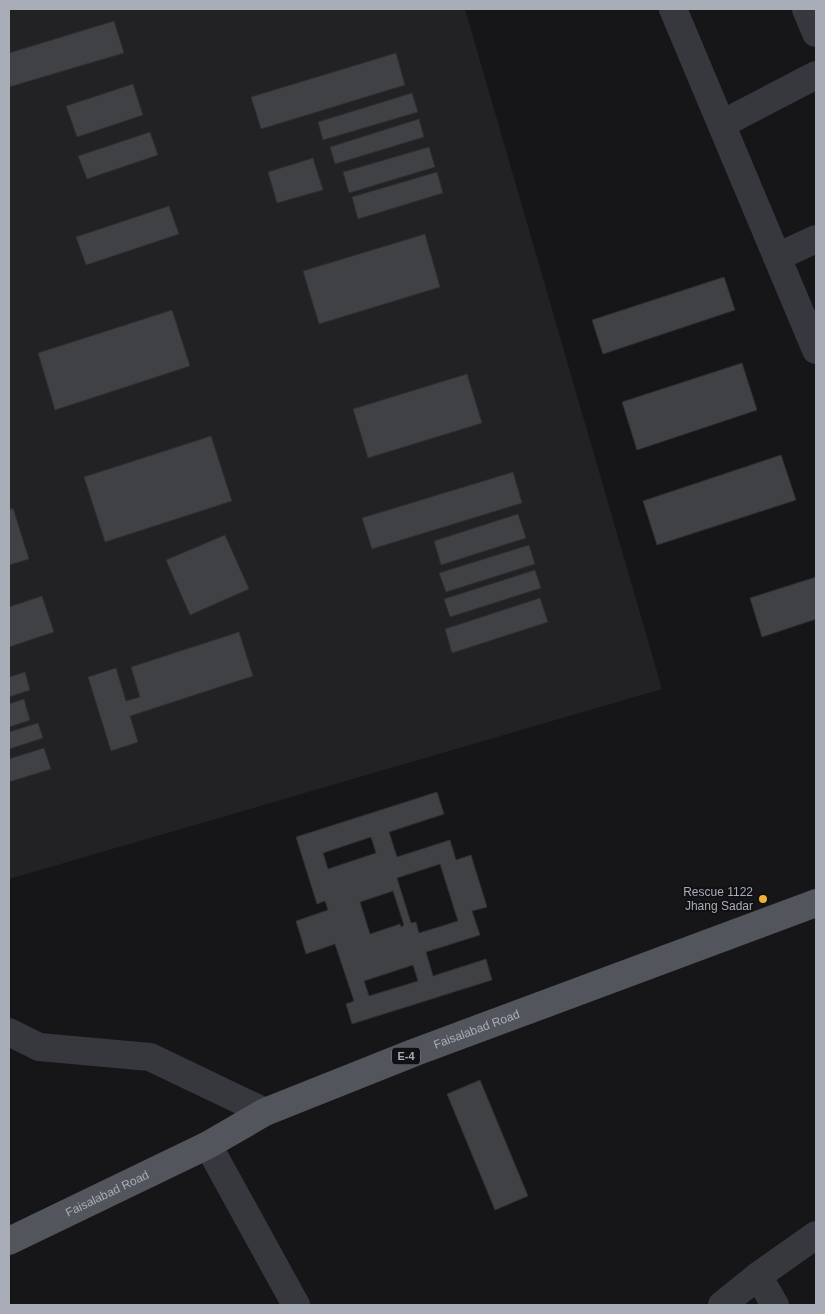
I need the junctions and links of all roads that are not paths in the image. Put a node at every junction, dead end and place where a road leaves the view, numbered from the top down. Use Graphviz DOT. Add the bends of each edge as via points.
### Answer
graph roads {
  1 [pos="673,9"];
  2 [pos="806,9"];
  3 [pos="816,33"];
  4 [pos="816,75"];
  5 [pos="722,124"];
  6 [pos="816,239"];
  7 [pos="777,258"];
  8 [pos="816,350"];
  9 [pos="816,903"];
  10 [pos="9,1032"];
  11 [pos="265,1112"];
  12 [pos="208,1145"];
  13 [pos="816,1234"];
  14 [pos="9,1241"];
  15 [pos="758,1276"];
  16 [pos="296,1305"];
  17 [pos="722,1305"];
  18 [pos="775,1305"];
  1 -- 5 [label="street"];
  2 -- 3 [label="street"];
  4 -- 5 [label="street"];
  5 -- 7 [label="street"];
  6 -- 7 [label="street"];
  7 -- 8 [label="street"];
  9 -- 11 [label="main road, Faisalabad Road / E-4" via="413,1053"];
  10 -- 11 [label="street" via="39,1047 150,1057"];
  11 -- 12 [label="main road, Faisalabad Road / E-4"];
  12 -- 14 [label="main road, Faisalabad Road / E-4"];
  12 -- 16 [label="street"];
  13 -- 15 [label="street"];
  15 -- 17 [label="street"];
  15 -- 18 [label="street"];
}
